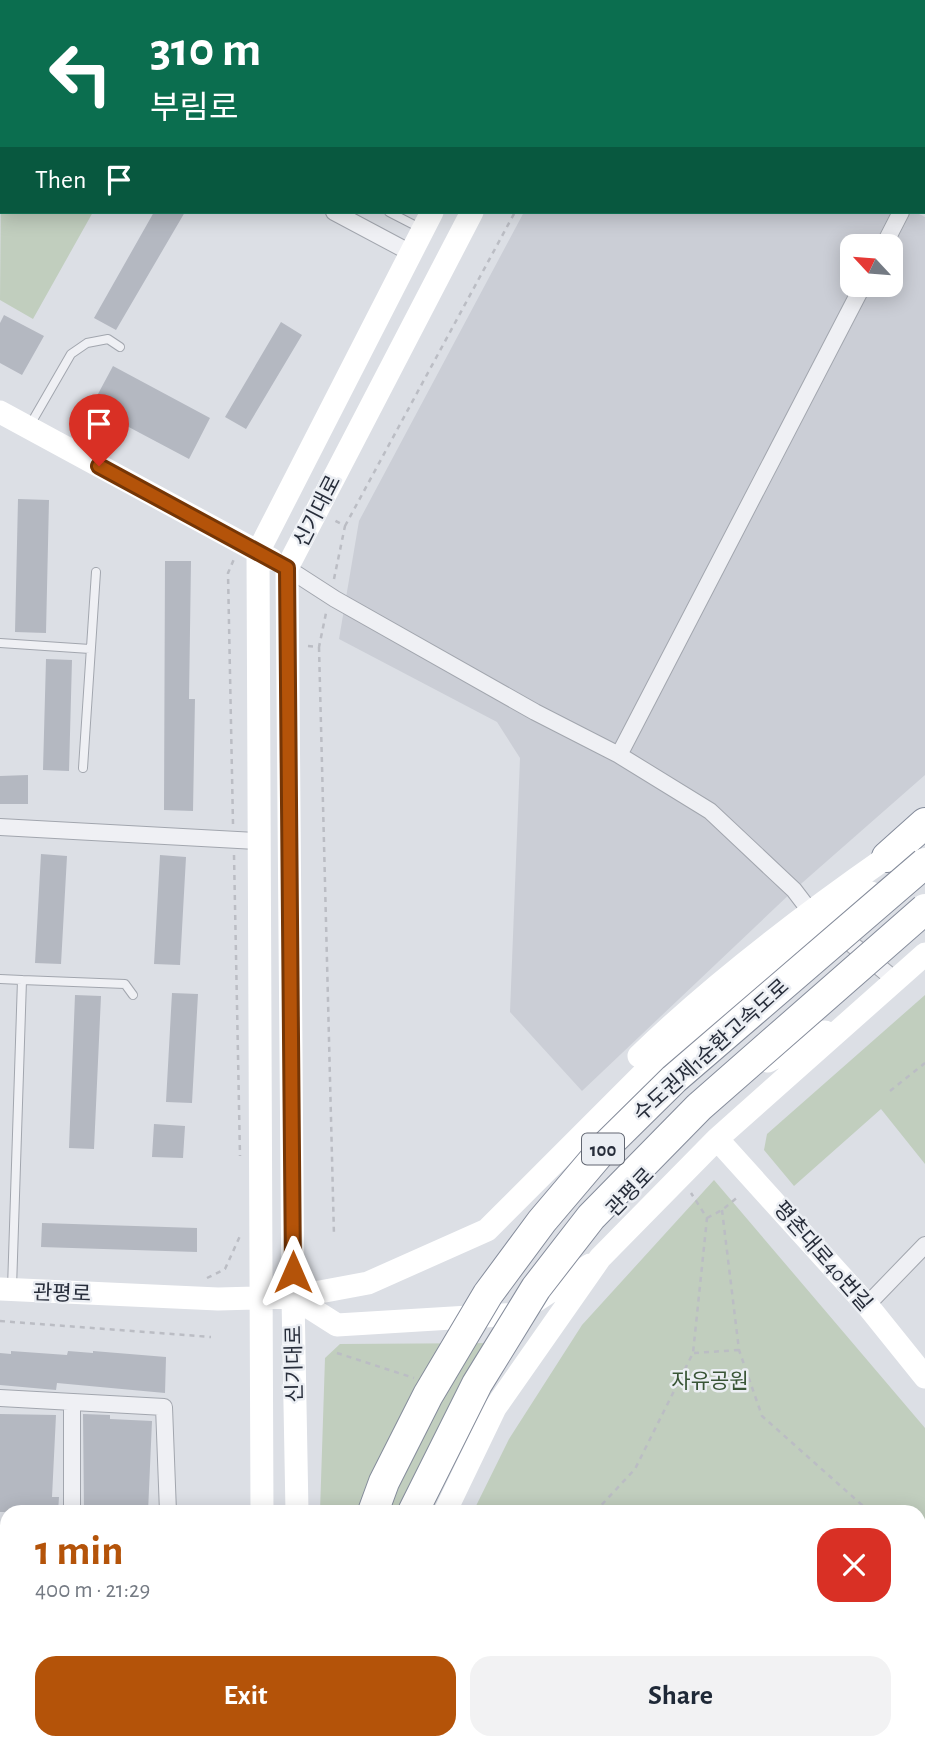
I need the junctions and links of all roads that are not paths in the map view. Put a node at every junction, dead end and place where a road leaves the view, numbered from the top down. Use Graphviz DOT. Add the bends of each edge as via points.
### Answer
graph roads {
  1 [pos="338,214"];
  2 [pos="399,214"];
  3 [pos="471,214"];
  4 [pos="900,214"];
  5 [pos="428,220"];
  6 [pos="890,234"];
  7 [pos="411,253"];
  8 [pos="856,298"];
  9 [pos="120,347"];
  10 [pos="0,412"];
  11 [pos="29,427"];
  12 [pos="258,552"];
  13 [pos="287,568"];
  14 [pos="96,572"];
  15 [pos="0,643"];
  16 [pos="90,649"];
  17 [pos="619,755"];
  18 [pos="83,768"];
  19 [pos="925,809"];
  20 [pos="925,823"];
  21 [pos="0,827"];
  22 [pos="258,841"];
  23 [pos="925,855"];
  24 [pos="887,857"];
  25 [pos="925,863"];
  26 [pos="925,909"];
  27 [pos="818,918"];
  28 [pos="925,923"];
  29 [pos="925,954"];
  30 [pos="877,964"];
  31 [pos="0,979"];
  32 [pos="22,980"];
  33 [pos="895,980"];
  34 [pos="133,995"];
  35 [pos="855,1016"];
  36 [pos="768,1061"];
  37 [pos="717,1139"];
  38 [pos="487,1230"];
  39 [pos="925,1245"];
  40 [pos="600,1258"];
  41 [pos="6,1290"];
  42 [pos="293,1297"];
  43 [pos="262,1298"];
  44 [pos="867,1305"];
  45 [pos="517,1314"];
  46 [pos="925,1377"];
  47 [pos="0,1398"];
  48 [pos="72,1402"];
  49 [pos="72,1505"];
  50 [pos="168,1505"];
  51 [pos="262,1505"];
  52 [pos="297,1505"];
  53 [pos="376,1505"];
  54 [pos="416,1505"];
  55 [pos="423,1505"];
  56 [pos="448,1505"];
  1 -- 7 [label="street"];
  2 -- 5 [label="lane"];
  3 -- 13 [label="street, 신기대로"];
  4 -- 6 [label="street"];
  5 -- 7 [label="street, 신기대로"];
  7 -- 12 [label="street, 신기대로"];
  8 -- 17 [label="street"];
  9 -- 11 [label="lane" via="108,339 87,343 71,354"];
  10 -- 11 [label="street"];
  11 -- 12 [label="street"];
  12 -- 13 [label="street"];
  12 -- 22 [label="street, 신기대로"];
  13 -- 17 [label="street" via="535,712"];
  13 -- 42 [label="street, 신기대로"];
  14 -- 16 [label="lane"];
  15 -- 16 [label="lane"];
  16 -- 18 [label="lane"];
  17 -- 27 [label="street" via="710,811"];
  19 -- 27 [label="street"];
  20 -- 24 [label="highway"];
  21 -- 22 [label="street"];
  22 -- 43 [label="street, 신기대로"];
  23 -- 27 [label="street, 관평로"];
  24 -- 27 [label="street"];
  25 -- 53 [label="highway, 수도권제1순환고속도로 / 100, bridge" via="674,1080 595,1159 488,1294 428,1395"];
  26 -- 54 [label="highway, 수도권제1순환고속도로 / 100, bridge" via="699,1107 591,1217 536,1288 477,1384"];
  27 -- 30 [label="street"];
  27 -- 38 [label="street, 관평로" via="659,1058"];
  27 -- 38 [label="street" via="657,1039"];
  28 -- 30 [label="street, 관평로"];
  29 -- 33 [label="street"];
  30 -- 33 [label="street"];
  30 -- 36 [label="street, 관평로"];
  31 -- 32 [label="lane"];
  32 -- 34 [label="lane" via="125,984"];
  32 -- 41 [label="lane"];
  33 -- 35 [label="street"];
  35 -- 36 [label="street"];
  35 -- 37 [label="street"];
  36 -- 45 [label="street, 관평로" via="622,1200"];
  37 -- 40 [label="street"];
  37 -- 44 [label="street, 평촌대로40번길"];
  38 -- 42 [label="street, 관평로" via="368,1283"];
  39 -- 44 [label="street"];
  40 -- 45 [label="street"];
  40 -- 56 [label="street" via="495,1408"];
  41 -- 43 [label="street, 관평로"];
  42 -- 43 [label="street, 관평로"];
  42 -- 45 [label="street" via="337,1325"];
  42 -- 52 [label="street, 신기대로"];
  43 -- 51 [label="street, 신기대로"];
  44 -- 46 [label="street, 평촌대로40번길"];
  45 -- 55 [label="street"];
  47 -- 48 [label="street"];
  48 -- 49 [label="street"];
  48 -- 50 [label="street" via="164,1407"];
}
